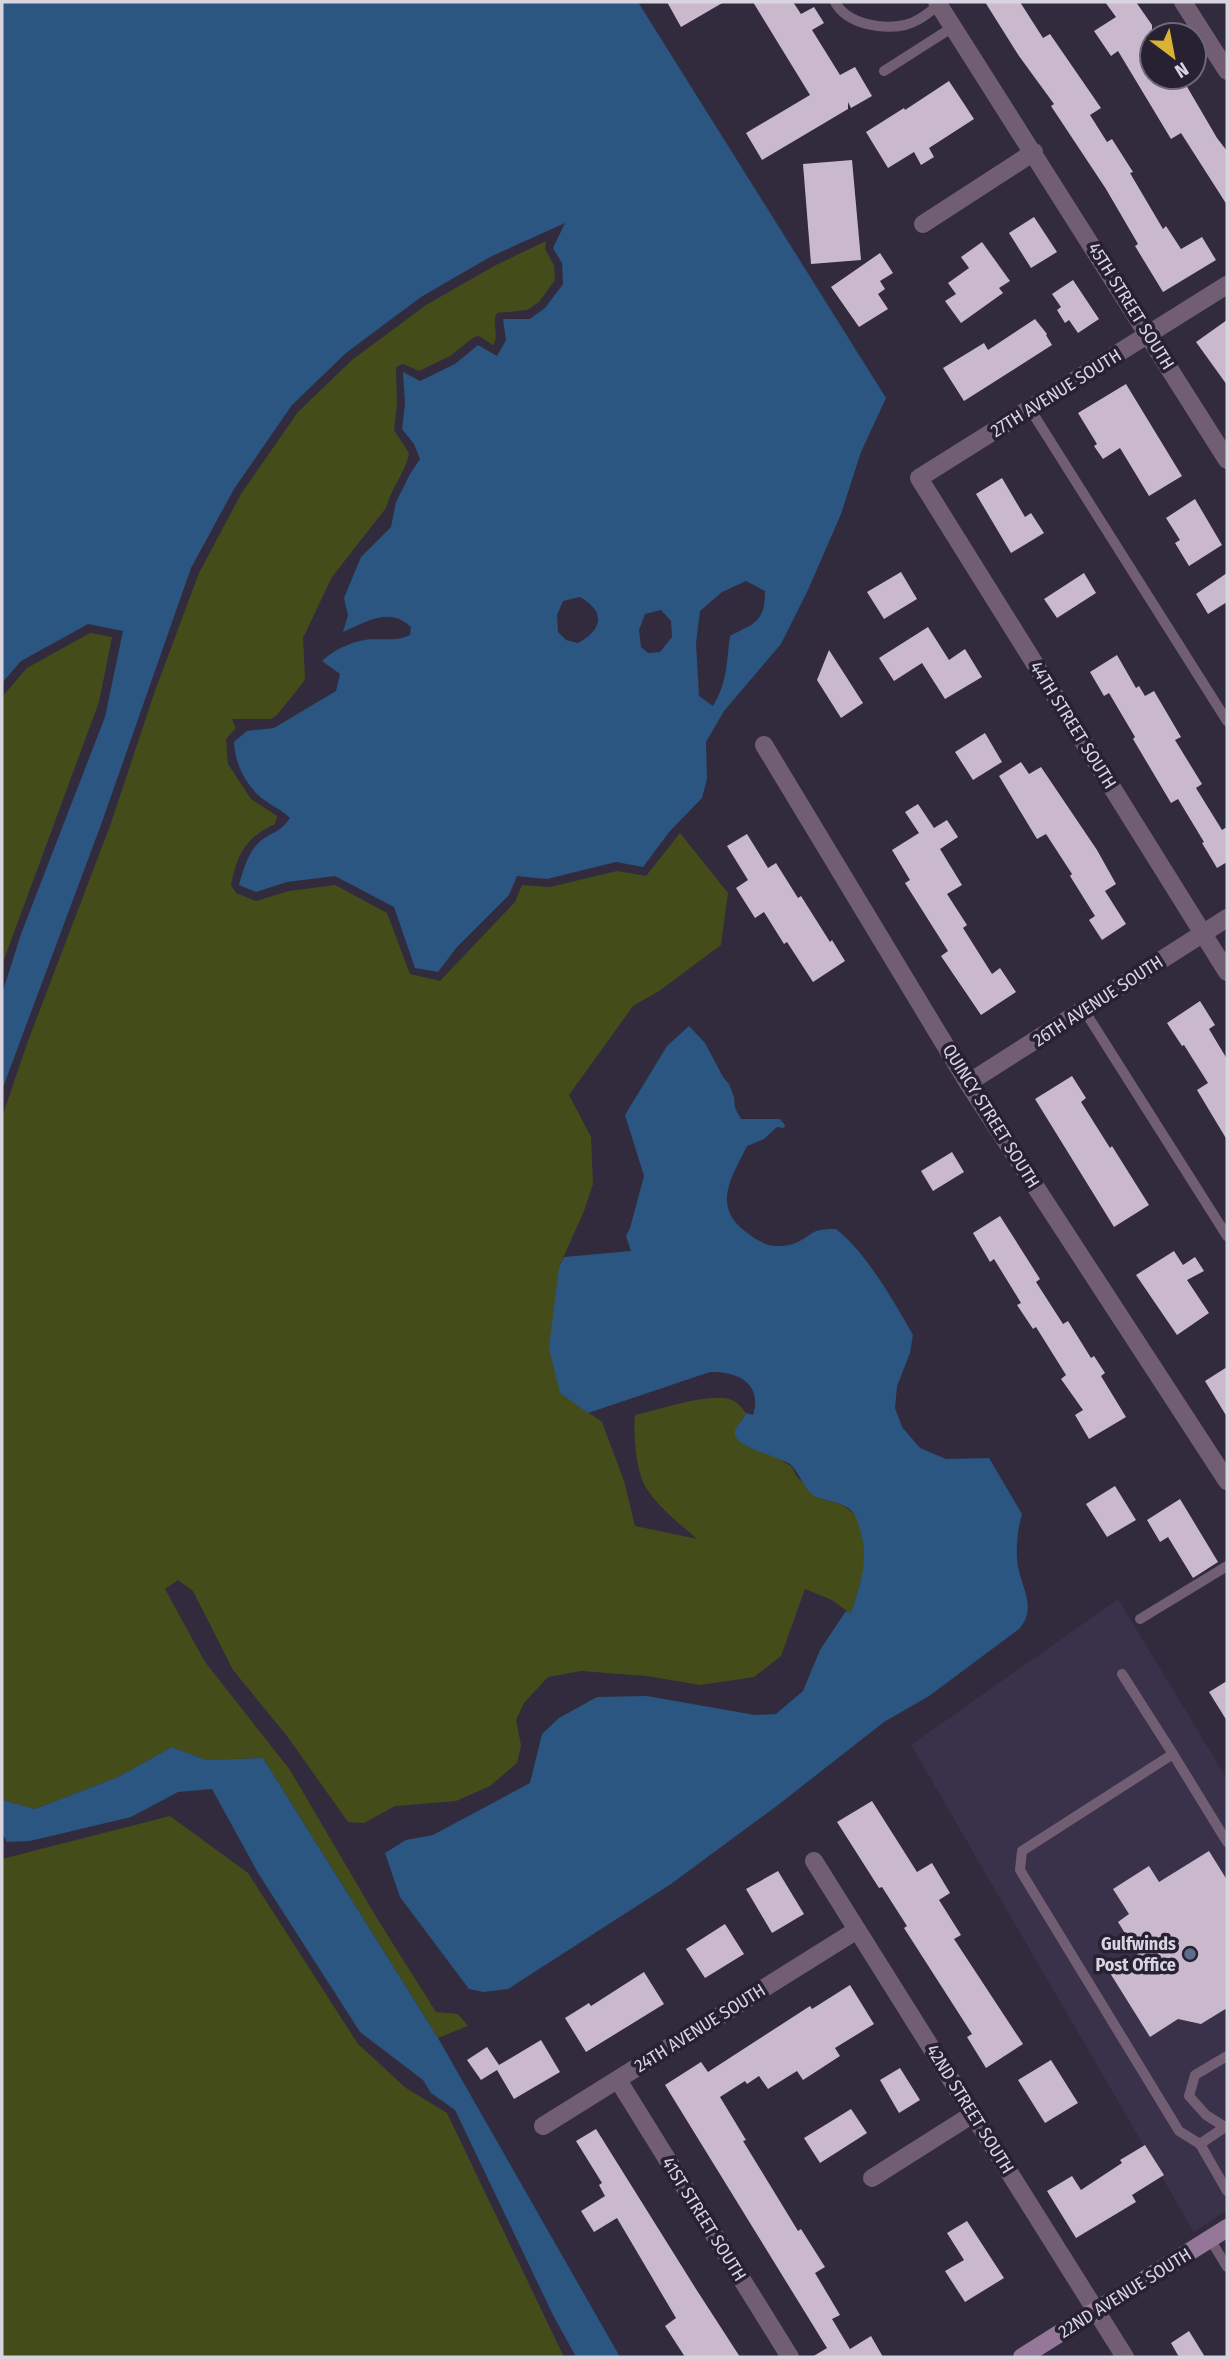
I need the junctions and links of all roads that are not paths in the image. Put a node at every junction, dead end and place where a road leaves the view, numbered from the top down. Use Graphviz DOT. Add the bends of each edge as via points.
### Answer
graph roads {
  1 [pos="835,2"];
  2 [pos="1183,2"];
  3 [pos="938,3"];
  4 [pos="953,27"];
  5 [pos="884,71"];
  6 [pos="1227,71"];
  7 [pos="1034,152"];
  8 [pos="923,223"];
  9 [pos="1227,285"];
  10 [pos="1149,335"];
  11 [pos="1030,409"];
  12 [pos="1227,460"];
  13 [pos="919,478"];
  14 [pos="1227,721"];
  15 [pos="764,744"];
  16 [pos="1227,918"];
  17 [pos="1203,933"];
  18 [pos="1227,972"];
  19 [pos="1084,1010"];
  20 [pos="968,1083"];
  21 [pos="1227,1236"];
  22 [pos="1227,1481"];
  23 [pos="1227,1566"];
  24 [pos="1140,1619"];
  25 [pos="1122,1674"];
  26 [pos="1173,1754"];
  27 [pos="1227,1842"];
  28 [pos="814,1861"];
  29 [pos="857,1930"];
  30 [pos="1227,2056"];
  31 [pos="618,2080"];
  32 [pos="974,2114"];
  33 [pos="543,2126"];
  34 [pos="1226,2126"];
  35 [pos="1200,2144"];
  36 [pos="872,2178"];
  37 [pos="1227,2190"];
  38 [pos="1227,2228"];
  39 [pos="1210,2239"];
  40 [pos="1227,2267"];
  41 [pos="1096,2311"];
  42 [pos="790,2357"];
  43 [pos="1023,2357"];
  44 [pos="1125,2357"];
  1 -- 3 [label="lane" via="850,18 878,26 903,25"];
  2 -- 6 [label="street"];
  3 -- 4 [label="street, 45TH STREET SOUTH"];
  4 -- 5 [label="lane"];
  4 -- 7 [label="street, 45TH STREET SOUTH"];
  7 -- 8 [label="street"];
  7 -- 10 [label="street, 45TH STREET SOUTH"];
  9 -- 10 [label="street, 27TH AVENUE SOUTH"];
  10 -- 11 [label="street, 27TH AVENUE SOUTH"];
  10 -- 12 [label="street, 45TH STREET SOUTH"];
  11 -- 13 [label="street, 27TH AVENUE SOUTH"];
  11 -- 14 [label="lane"];
  13 -- 17 [label="street, 44TH STREET SOUTH"];
  15 -- 20 [label="street, QUINCY STREET SOUTH"];
  16 -- 17 [label="street, 26TH AVENUE SOUTH"];
  17 -- 18 [label="street, 44TH STREET SOUTH"];
  17 -- 19 [label="street, 26TH AVENUE SOUTH"];
  19 -- 20 [label="street, 26TH AVENUE SOUTH"];
  19 -- 21 [label="lane"];
  20 -- 22 [label="street, QUINCY STREET SOUTH"];
  23 -- 24 [label="lane"];
  25 -- 26 [label="lane"];
  26 -- 27 [label="lane"];
  26 -- 35 [label="lane" via="1022,1851 1020,1870 1179,2132"];
  28 -- 29 [label="street, 42ND STREET SOUTH"];
  29 -- 31 [label="street, 24TH AVENUE SOUTH"];
  29 -- 32 [label="street, 42ND STREET SOUTH"];
  30 -- 34 [label="lane" via="1195,2076 1189,2096 1206,2115"];
  31 -- 33 [label="street, 24TH AVENUE SOUTH"];
  31 -- 42 [label="street, 41ST STREET SOUTH"];
  32 -- 36 [label="street"];
  32 -- 41 [label="street, 42ND STREET SOUTH"];
  34 -- 35 [label="lane"];
  35 -- 37 [label="lane"];
  38 -- 39 [label="main road, 22ND AVENUE SOUTH"];
  39 -- 40 [label="lane"];
  39 -- 41 [label="main road, 22ND AVENUE SOUTH"];
  41 -- 43 [label="main road, 22ND AVENUE SOUTH"];
  41 -- 44 [label="street, 42ND STREET SOUTH"];
}
